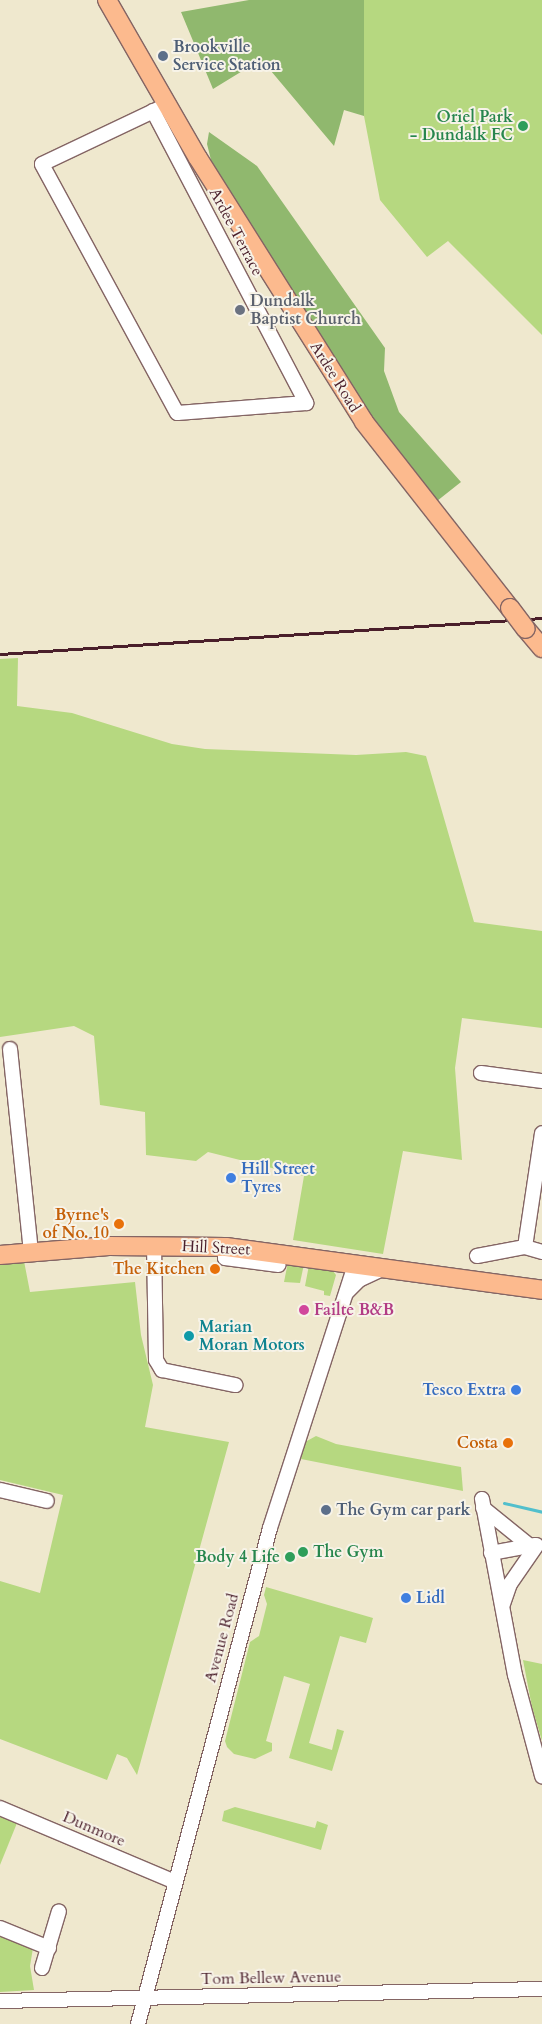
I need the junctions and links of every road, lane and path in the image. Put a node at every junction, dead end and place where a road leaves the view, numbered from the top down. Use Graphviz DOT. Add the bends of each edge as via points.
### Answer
graph roads {
  1 [pos="108,0"];
  2 [pos="160,108"];
  3 [pos="198,158"];
  4 [pos="184,170"];
  5 [pos="542,648"];
  6 [pos="10,1050"];
  7 [pos="481,1073"];
  8 [pos="542,1081"];
  9 [pos="542,1133"];
  10 [pos="154,1245"];
  11 [pos="226,1247"];
  12 [pos="525,1248"];
  13 [pos="31,1251"];
  14 [pos="542,1252"];
  15 [pos="0,1255"];
  16 [pos="477,1256"];
  17 [pos="279,1265"];
  18 [pos="354,1265"];
  19 [pos="384,1268"];
  20 [pos="542,1290"];
  21 [pos="346,1294"];
  22 [pos="235,1385"];
  23 [pos="0,1490"];
  24 [pos="47,1501"];
  25 [pos="536,1545"];
  26 [pos="492,1553"];
  27 [pos="502,1606"];
  28 [pos="542,1776"];
  29 [pos="0,1808"];
  30 [pos="175,1882"];
  31 [pos="59,1911"];
  32 [pos="0,1928"];
  33 [pos="48,1948"];
  34 [pos="42,1968"];
  35 [pos="542,1989"];
  36 [pos="144,2000"];
  37 [pos="0,2001"];
  38 [pos="138,2024"];
  1 -- 2 [label="main road, Ardee Road"];
  2 -- 3 [label="main road, Ardee Road"];
  2 -- 4 [label="street, Ardee Terrace"];
  2 -- 4 [label="street, Ardee Terrace" via="42,164 177,413 306,403"];
  3 -- 4 [label="street"];
  3 -- 5 [label="main road, Ardee Road, bridge" via="364,422"];
  6 -- 13 [label="street"];
  7 -- 8 [label="street"];
  9 -- 12 [label="street"];
  10 -- 11 [label="main road, Hill Street"];
  10 -- 13 [label="main road, Hill Street"];
  10 -- 22 [label="street" via="156,1360 162,1370"];
  11 -- 17 [label="street" via="225,1258"];
  11 -- 18 [label="main road, Hill Street"];
  12 -- 14 [label="street"];
  12 -- 16 [label="street"];
  13 -- 15 [label="main road, Hill Street"];
  18 -- 19 [label="main road, Hill Street"];
  18 -- 21 [label="street, Avenue Road"];
  19 -- 20 [label="main road, Hill Street"];
  19 -- 21 [label="street" via="359,1280"];
  21 -- 30 [label="street, Avenue Road" via="292,1452"];
  23 -- 24 [label="street"];
  25 -- 26 [label="street"];
  25 -- 26 [label="street" via="516,1535 483,1504"];
  25 -- 27 [label="street" via="510,1584"];
  26 -- 27 [label="street"];
  27 -- 28 [label="street" via="515,1675"];
  29 -- 30 [label="street, Dunmore"];
  30 -- 36 [label="street, Avenue Road"];
  31 -- 33 [label="street"];
  32 -- 33 [label="street"];
  33 -- 34 [label="street"];
  35 -- 36 [label="street, Tom Bellew Avenue"];
  36 -- 37 [label="street, Tom Bellew Avenue"];
  36 -- 38 [label="street, Avenue Road"];
}
